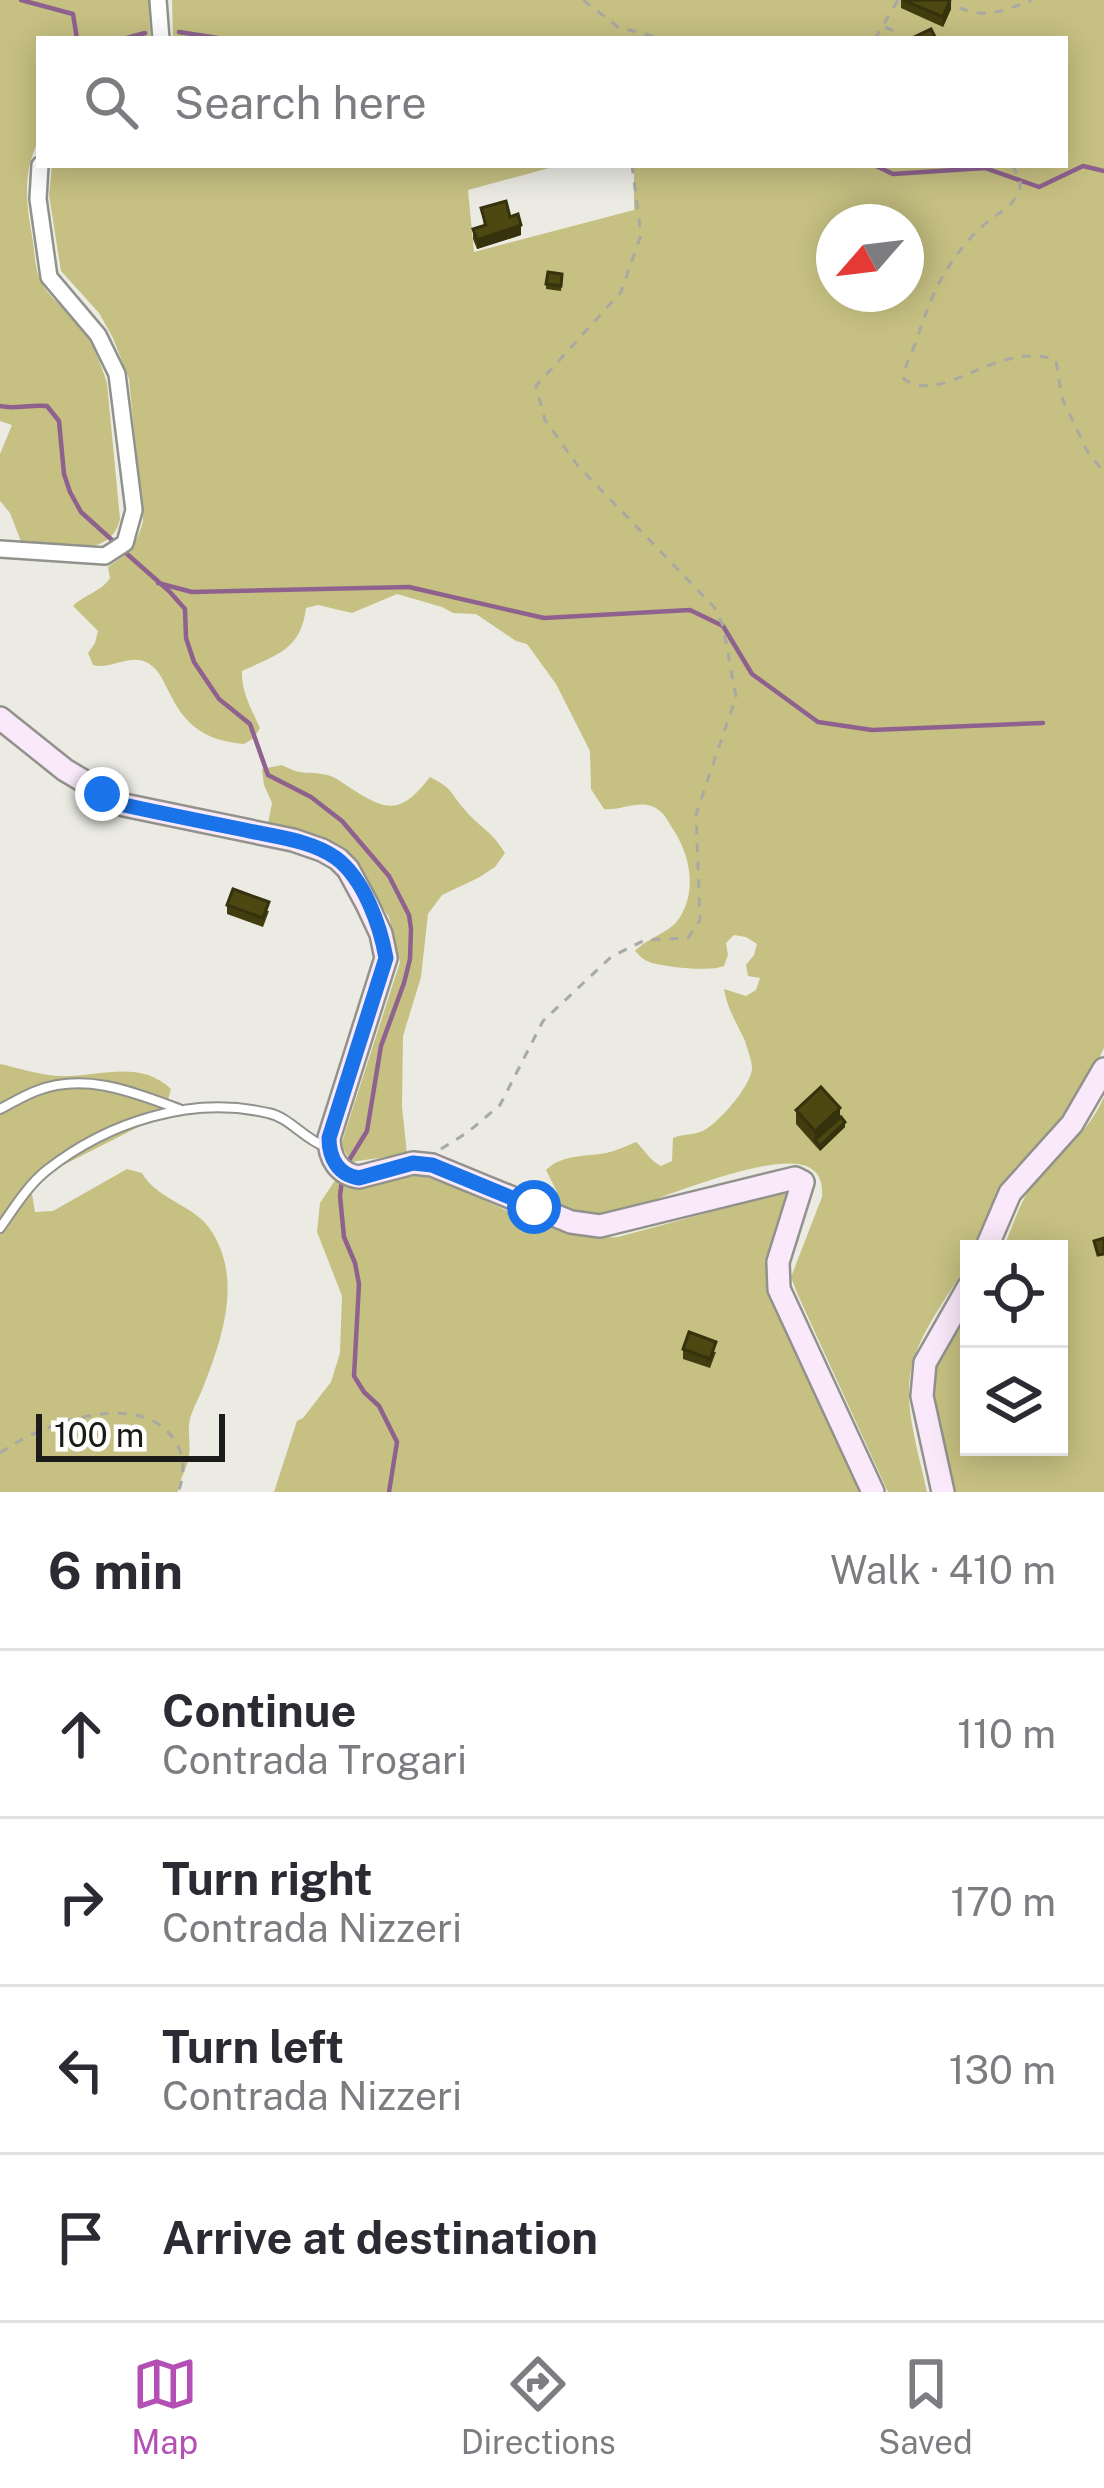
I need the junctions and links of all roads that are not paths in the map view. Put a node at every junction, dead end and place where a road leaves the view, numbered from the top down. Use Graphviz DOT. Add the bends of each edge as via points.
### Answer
graph roads {
  1 [pos="158,0"];
  2 [pos="161,36"];
  3 [pos="40,168"];
  4 [pos="0,549"];
  5 [pos="0,718"];
  6 [pos="1104,1070"];
  7 [pos="0,1109"];
  8 [pos="181,1110"];
  9 [pos="329,1148"];
  10 [pos="0,1228"];
  11 [pos="990,1240"];
  12 [pos="960,1302"];
  13 [pos="873,1492"];
  14 [pos="943,1492"];
  1 -- 2 [label="street"];
  3 -- 4 [label="street" via="49,278 98,335 117,374 134,510 125,543 105,556"];
  5 -- 9 [label="street" via="124,805 293,840 348,869 386,958"];
  6 -- 11 [label="street" via="1072,1124 1010,1193"];
  7 -- 8 [label="lane" via="76,1082 124,1088"];
  8 -- 9 [label="lane" via="275,1114"];
  8 -- 10 [label="lane" via="137,1120 46,1170"];
  9 -- 13 [label="street" via="350,1176 432,1165 571,1222 600,1226 803,1182 778,1262 779,1289"];
  12 -- 14 [label="street" via="925,1363 922,1396"];
}
